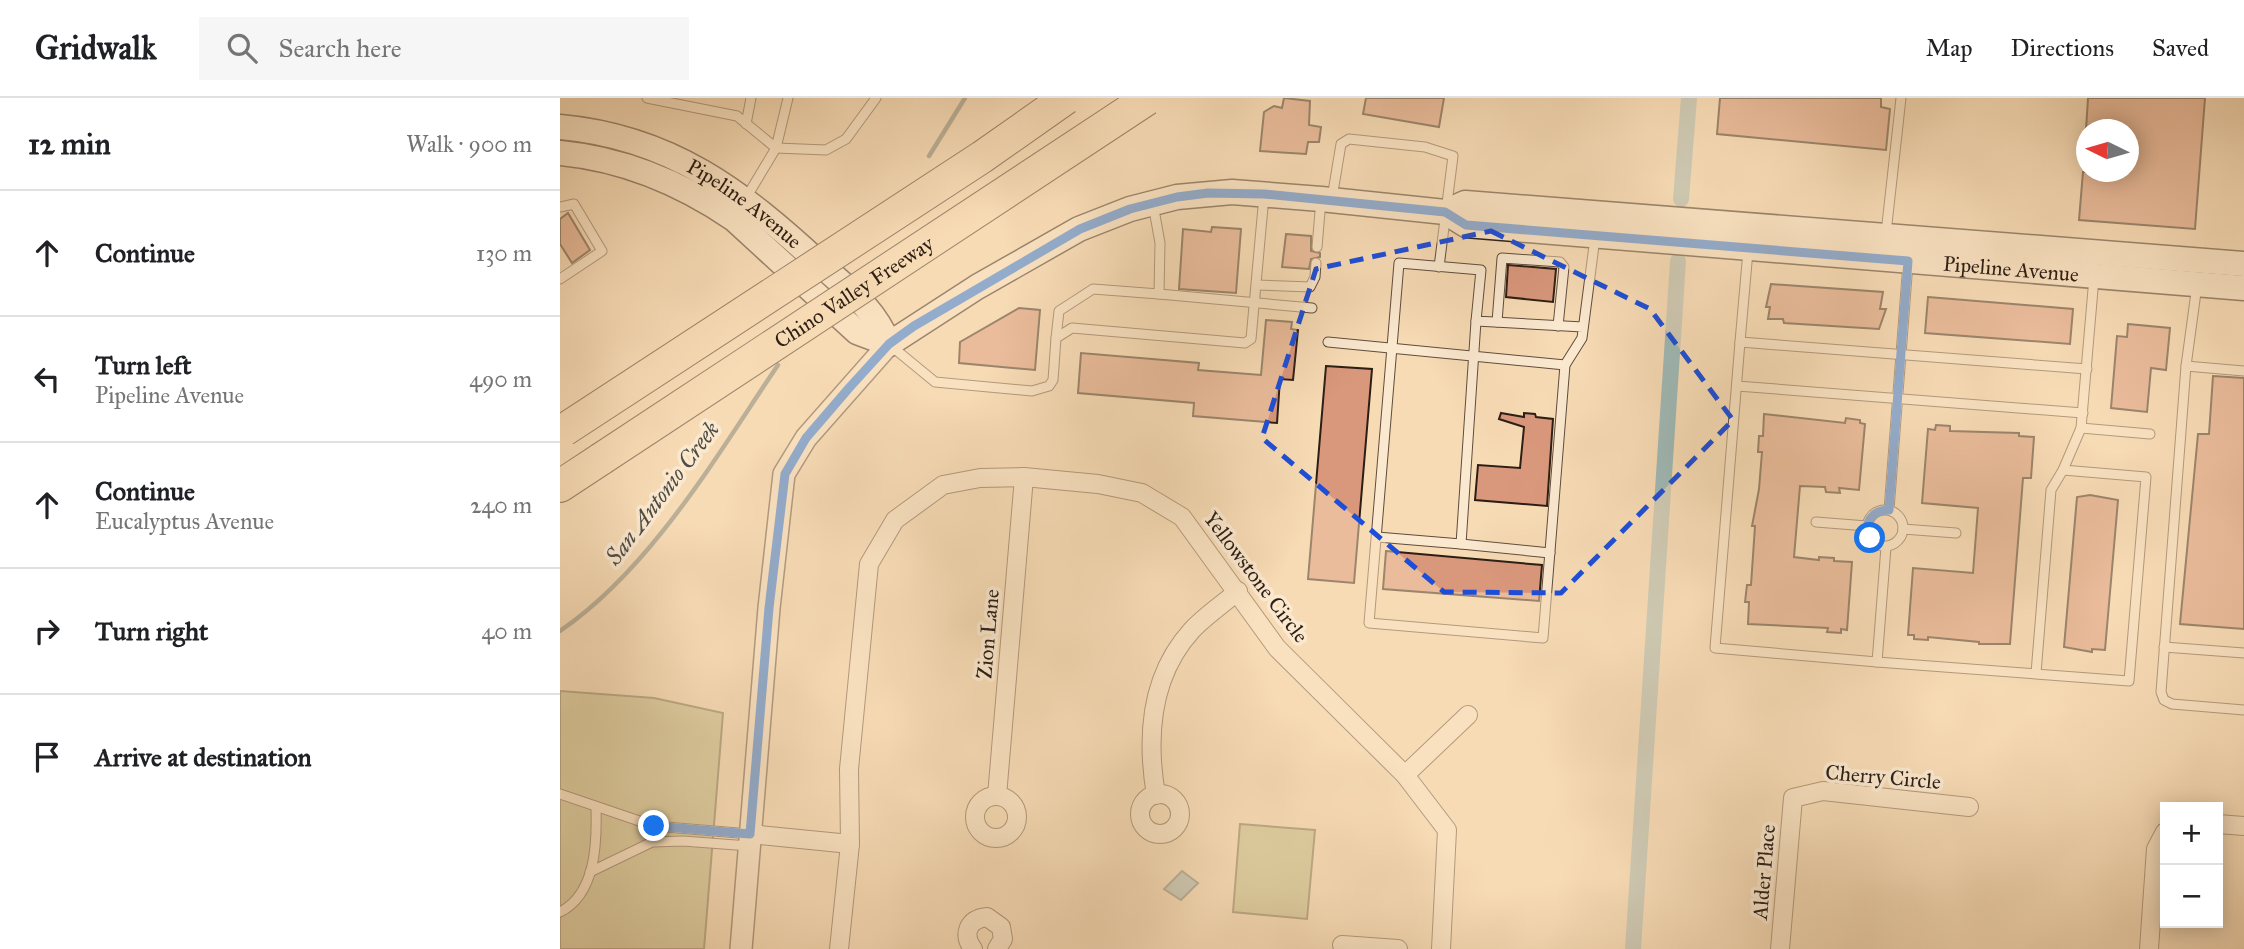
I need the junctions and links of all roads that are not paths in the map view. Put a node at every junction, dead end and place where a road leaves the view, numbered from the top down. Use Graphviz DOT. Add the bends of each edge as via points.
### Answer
graph roads {
  1 [pos="647,98"];
  2 [pos="751,98"];
  3 [pos="788,98"];
  4 [pos="876,98"];
  5 [pos="1066,98"];
  6 [pos="1901,98"];
  7 [pos="1148,99"];
  8 [pos="746,124"];
  9 [pos="560,127"];
  10 [pos="776,148"];
  11 [pos="560,153"];
  12 [pos="1264,194"];
  13 [pos="746,198"];
  14 [pos="1326,199"];
  15 [pos="1153,202"];
  16 [pos="560,207"];
  17 [pos="1445,212"];
  18 [pos="1660,229"];
  19 [pos="1595,236"];
  20 [pos="1750,237"];
  21 [pos="1901,244"];
  22 [pos="1317,247"];
  23 [pos="1316,263"];
  24 [pos="2244,264"];
  25 [pos="1439,267"];
  26 [pos="2198,273"];
  27 [pos="2094,276"];
  28 [pos="560,279"];
  29 [pos="1256,285"];
  30 [pos="2244,288"];
  31 [pos="1159,294"];
  32 [pos="1255,303"];
  33 [pos="1312,308"];
  34 [pos="1476,321"];
  35 [pos="1497,322"];
  36 [pos="1558,326"];
  37 [pos="1583,327"];
  38 [pos="1056,338"];
  39 [pos="1328,342"];
  40 [pos="1740,342"];
  41 [pos="889,344"];
  42 [pos="1392,347"];
  43 [pos="1902,354"];
  44 [pos="1473,356"];
  45 [pos="1565,365"];
  46 [pos="2186,366"];
  47 [pos="2087,369"];
  48 [pos="2244,371"];
  49 [pos="1737,386"];
  50 [pos="1899,399"];
  51 [pos="2083,413"];
  52 [pos="2081,428"];
  53 [pos="562,431"];
  54 [pos="2150,434"];
  55 [pos="2063,470"];
  56 [pos="1024,477"];
  57 [pos="560,486"];
  58 [pos="1889,510"];
  59 [pos="1815,522"];
  60 [pos="1867,526"];
  61 [pos="1903,529"];
  62 [pos="1956,533"];
  63 [pos="1377,537"];
  64 [pos="1461,544"];
  65 [pos="1886,547"];
  66 [pos="1550,553"];
  67 [pos="1238,591"];
  68 [pos="2164,647"];
  69 [pos="2244,653"];
  70 [pos="1877,662"];
  71 [pos="2036,673"];
  72 [pos="2244,710"];
  73 [pos="1468,715"];
  74 [pos="1405,775"];
  75 [pos="560,794"];
  76 [pos="1156,794"];
  77 [pos="998,796"];
  78 [pos="1793,798"];
  79 [pos="1969,807"];
  80 [pos="596,808"];
  81 [pos="2223,825"];
  82 [pos="2244,827"];
  83 [pos="750,840"];
  84 [pos="2160,841"];
  85 [pos="850,844"];
  86 [pos="590,872"];
  87 [pos="560,912"];
  88 [pos="1342,944"];
  89 [pos="741,949"];
  90 [pos="838,949"];
  91 [pos="973,949"];
  92 [pos="998,949"];
  93 [pos="1398,949"];
  94 [pos="1441,949"];
  95 [pos="1780,949"];
  96 [pos="2149,949"];
  1 -- 8 [label="lane" via="737,116"];
  2 -- 8 [label="lane"];
  3 -- 10 [label="lane"];
  4 -- 10 [label="lane" via="846,139 827,150"];
  5 -- 53 [label="highway, bridge"];
  6 -- 21 [label="lane"];
  7 -- 57 [label="highway, Chino Valley Freeway, bridge"];
  8 -- 10 [label="lane"];
  9 -- 13 [label="main road, Pipeline Avenue" via="648,147 684,161"];
  10 -- 13 [label="lane"];
  11 -- 41 [label="main road, Pipeline Avenue" via="644,171 711,204 734,219 857,332"];
  12 -- 14 [label="main road, Pipeline Avenue"];
  12 -- 15 [label="main road, Pipeline Avenue" via="1208,193"];
  12 -- 29 [label="lane"];
  13 -- 41 [label="main road, Pipeline Avenue" via="872,312"];
  14 -- 17 [label="main road, Pipeline Avenue"];
  14 -- 17 [label="lane" via="1341,144 1349,139 1373,140 1453,156"];
  14 -- 22 [label="lane"];
  15 -- 31 [label="lane" via="1160,243"];
  15 -- 41 [label="main road, Pipeline Avenue" via="1070,234"];
  16 -- 28 [label="lane" via="574,204 602,251"];
  17 -- 18 [label="main road, Pipeline Avenue" via="1465,203"];
  17 -- 19 [label="main road, Pipeline Avenue" via="1466,225"];
  17 -- 25 [label="lane"];
  18 -- 19 [label="main road, Pipeline Avenue"];
  18 -- 20 [label="main road, Pipeline Avenue"];
  19 -- 37 [label="lane"];
  20 -- 21 [label="main road, Pipeline Avenue"];
  20 -- 21 [label="main road, Pipeline Avenue"];
  20 -- 40 [label="lane"];
  21 -- 26 [label="main road, Pipeline Avenue"];
  21 -- 27 [label="main road, Pipeline Avenue"];
  21 -- 43 [label="lane"];
  23 -- 29 [label="lane" via="1310,287"];
  24 -- 26 [label="main road, Pipeline Avenue"];
  25 -- 34 [label="lane" via="1481,270"];
  25 -- 42 [label="lane" via="1399,263"];
  26 -- 27 [label="main road, Pipeline Avenue"];
  26 -- 30 [label="main road, Pipeline Avenue"];
  26 -- 46 [label="lane"];
  27 -- 47 [label="lane"];
  29 -- 32 [label="lane"];
  31 -- 32 [label="lane"];
  31 -- 38 [label="lane" via="1093,289 1059,310"];
  32 -- 33 [label="lane"];
  32 -- 38 [label="lane" via="1251,339 1245,343 1072,328"];
  34 -- 35 [label="lane"];
  34 -- 44 [label="lane"];
  35 -- 36 [label="lane"];
  35 -- 36 [label="lane" via="1502,258 1560,262 1564,267"];
  36 -- 37 [label="lane"];
  37 -- 45 [label="lane" via="1582,338"];
  38 -- 41 [label="lane" via="1053,380 1032,391 935,382"];
  39 -- 42 [label="lane"];
  40 -- 43 [label="lane"];
  40 -- 49 [label="lane"];
  41 -- 83 [label="street" via="806,438 785,474"];
  42 -- 44 [label="lane"];
  42 -- 63 [label="lane"];
  43 -- 47 [label="lane"];
  43 -- 50 [label="lane"];
  44 -- 45 [label="lane"];
  44 -- 64 [label="lane"];
  45 -- 66 [label="lane"];
  46 -- 48 [label="lane"];
  46 -- 68 [label="lane"];
  47 -- 51 [label="lane"];
  49 -- 50 [label="lane"];
  49 -- 70 [label="lane" via="1714,648"];
  50 -- 51 [label="lane"];
  50 -- 58 [label="lane"];
  51 -- 52 [label="lane"];
  52 -- 54 [label="lane"];
  52 -- 55 [label="lane"];
  55 -- 71 [label="lane" via="2051,490"];
  55 -- 71 [label="lane" via="2146,477 2129,681"];
  56 -- 67 [label="street, Yellowstone Circle" via="1142,493 1182,517"];
  56 -- 77 [label="street, Zion Lane"];
  56 -- 85 [label="street, Yellowstone Circle" via="943,485 895,520 869,564 849,769"];
  58 -- 60 [label="lane" via="1874,513"];
  58 -- 61 [label="lane" via="1901,519"];
  59 -- 60 [label="lane"];
  60 -- 65 [label="lane" via="1874,543"];
  61 -- 62 [label="lane"];
  61 -- 65 [label="lane" via="1899,540"];
  63 -- 64 [label="lane"];
  63 -- 66 [label="lane" via="1369,623 1543,638"];
  64 -- 66 [label="lane"];
  65 -- 70 [label="lane"];
  67 -- 74 [label="street, Yellowstone Circle" via="1277,648"];
  67 -- 76 [label="street" via="1192,630 1172,657 1155,694 1152,771"];
  68 -- 69 [label="lane"];
  68 -- 72 [label="lane" via="2164,701"];
  70 -- 71 [label="lane"];
  73 -- 74 [label="street"];
  74 -- 94 [label="street, Yellowstone Circle" via="1447,830"];
  75 -- 80 [label="lane"];
  78 -- 79 [label="street, Cherry Circle" via="1823,791"];
  78 -- 95 [label="street, Alder Place"];
  80 -- 83 [label="lane" via="671,829"];
  80 -- 86 [label="lane" via="597,840"];
  81 -- 82 [label="street"];
  83 -- 85 [label="street"];
  83 -- 86 [label="lane" via="652,842"];
  83 -- 89 [label="street"];
  84 -- 96 [label="street"];
  85 -- 90 [label="street, Yellowstone Circle"];
  86 -- 87 [label="lane" via="571,906"];
  88 -- 93 [label="street"];
  91 -- 92 [label="street" via="967,941 968,929 975,920 987,917 1001,926 1003,939"];
}
